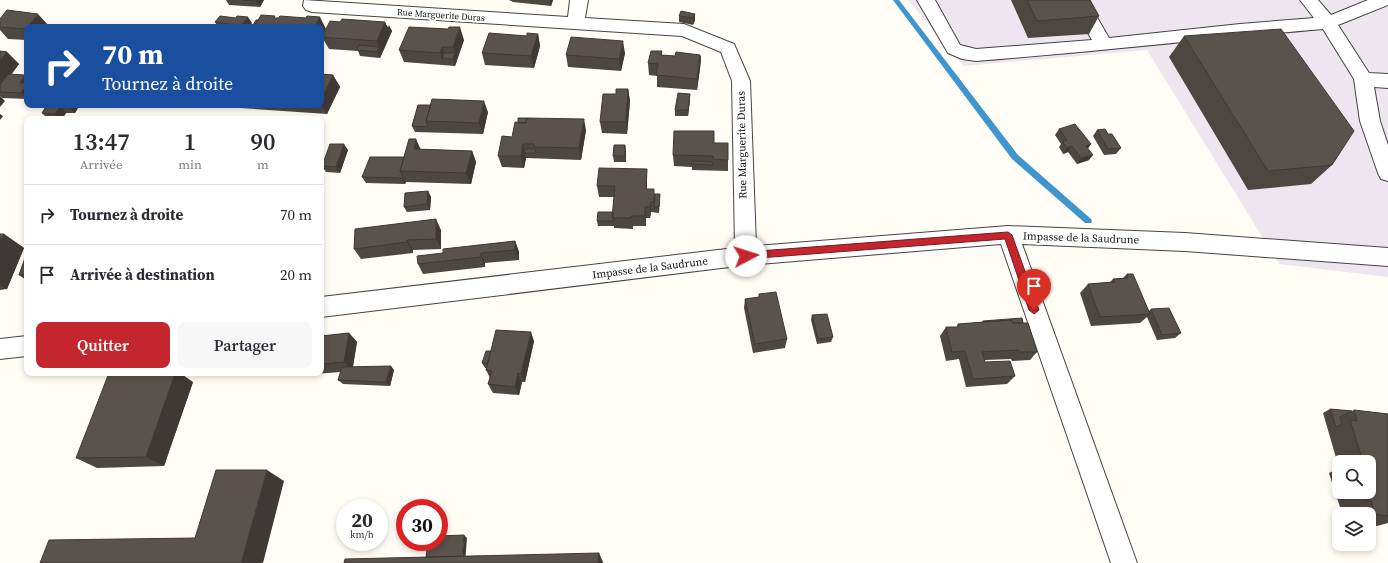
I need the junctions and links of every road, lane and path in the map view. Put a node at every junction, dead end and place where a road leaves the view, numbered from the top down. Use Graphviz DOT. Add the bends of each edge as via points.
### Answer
graph roads {
  1 [pos="313,0"];
  2 [pos="579,0"];
  3 [pos="926,0"];
  4 [pos="1078,0"];
  5 [pos="1384,0"];
  6 [pos="1320,2"];
  7 [pos="1328,23"];
  8 [pos="575,24"];
  9 [pos="1104,45"];
  10 [pos="1363,79"];
  11 [pos="1388,82"];
  12 [pos="1388,173"];
  13 [pos="1008,235"];
  14 [pos="746,256"];
  15 [pos="1388,257"];
  16 [pos="324,307"];
  17 [pos="24,346"];
  18 [pos="0,349"];
  19 [pos="1124,563"];
  1 -- 8 [label="street, Rue Marguerite Duras" via="312,6"];
  2 -- 8 [label="street"];
  3 -- 9 [label="street" via="954,49 962,54"];
  4 -- 9 [label="street"];
  5 -- 7 [label="street"];
  6 -- 7 [label="street"];
  7 -- 9 [label="street"];
  7 -- 10 [label="street"];
  8 -- 14 [label="street, Rue Marguerite Duras" via="684,30 728,48 741,80"];
  10 -- 11 [label="street"];
  10 -- 12 [label="street" via="1370,121"];
  13 -- 14 [label="street, Impasse de la Saudrune"];
  13 -- 15 [label="street, Impasse de la Saudrune" via="1185,242"];
  13 -- 19 [label="street"];
  14 -- 16 [label="street, Impasse de la Saudrune"];
  17 -- 18 [label="street"];
}
